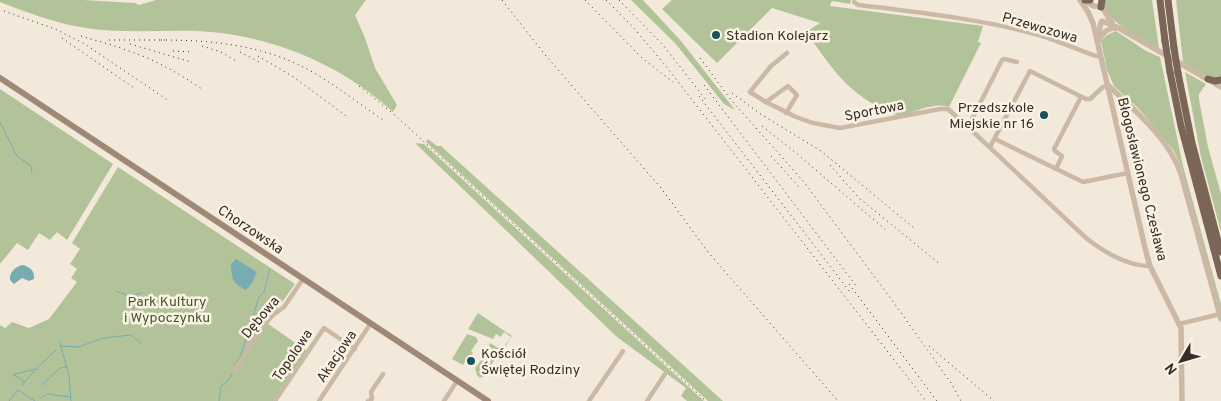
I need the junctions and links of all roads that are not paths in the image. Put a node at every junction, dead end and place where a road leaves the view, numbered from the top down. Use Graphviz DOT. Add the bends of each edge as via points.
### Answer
graph roads {
  1 [pos="1082,0"];
  2 [pos="1159,0"];
  3 [pos="1170,0"];
  4 [pos="854,2"];
  5 [pos="1097,3"];
  6 [pos="1090,16"];
  7 [pos="1103,19"];
  8 [pos="1119,28"];
  9 [pos="1098,45"];
  10 [pos="787,53"];
  11 [pos="1101,56"];
  12 [pos="1017,62"];
  13 [pos="0,78"];
  14 [pos="1208,79"];
  15 [pos="1221,80"];
  16 [pos="1108,85"];
  17 [pos="1221,87"];
  18 [pos="1081,97"];
  19 [pos="766,102"];
  20 [pos="786,113"];
  21 [pos="968,126"];
  22 [pos="995,140"];
  23 [pos="990,147"];
  24 [pos="1056,169"];
  25 [pos="1128,173"];
  26 [pos="1221,252"];
  27 [pos="1150,266"];
  28 [pos="1221,276"];
  29 [pos="303,279"];
  30 [pos="1220,316"];
  31 [pos="371,324"];
  32 [pos="1179,324"];
  33 [pos="355,349"];
  34 [pos="623,351"];
  35 [pos="236,370"];
  36 [pos="383,374"];
  37 [pos="665,374"];
  38 [pos="457,381"];
  39 [pos="370,400"];
  40 [pos="275,401"];
  41 [pos="319,401"];
  42 [pos="378,401"];
  43 [pos="444,401"];
  44 [pos="488,401"];
  45 [pos="588,401"];
  46 [pos="646,401"];
  47 [pos="1182,401"];
  1 -- 5 [label="main road"];
  1 -- 6 [label="street, Błogosławionego Czesława"];
  2 -- 28 [label="main road, bridge" via="1181,126"];
  3 -- 26 [label="main road, bridge" via="1178,73 1192,142"];
  4 -- 11 [label="street, Przewozowa" via="1018,30"];
  5 -- 6 [label="street"];
  5 -- 7 [label="street" via="1105,12"];
  6 -- 7 [label="street" via="1096,22"];
  6 -- 9 [label="street, Błogosławionego Czesława"];
  7 -- 8 [label="street"];
  7 -- 9 [label="street, Błogosławionego Czesława"];
  8 -- 9 [label="street" via="1111,28 1101,34"];
  8 -- 14 [label="street"];
  9 -- 11 [label="street, Błogosławionego Czesława"];
  10 -- 19 [label="street, Sportowa" via="771,66 750,92"];
  11 -- 16 [label="street, Błogosławionego Czesława"];
  12 -- 21 [label="street" via="1002,60"];
  13 -- 29 [label="main road, Chorzowska"];
  14 -- 15 [label="main road"];
  14 -- 17 [label="street"];
  16 -- 18 [label="street" via="1090,99"];
  16 -- 25 [label="street, Błogosławionego Czesława"];
  16 -- 30 [label="street" via="1144,118 1175,160"];
  18 -- 22 [label="street" via="1030,71"];
  18 -- 24 [label="street" via="1054,149 1062,156"];
  19 -- 20 [label="street, Sportowa"];
  19 -- 20 [label="street" via="788,86 796,96"];
  20 -- 21 [label="street, Sportowa" via="840,128 940,109 948,110"];
  21 -- 23 [label="street, Sportowa"];
  22 -- 23 [label="street"];
  22 -- 24 [label="street"];
  23 -- 27 [label="street, Sportowa" via="1101,250 1140,266"];
  24 -- 25 [label="street" via="1083,182"];
  25 -- 27 [label="street, Błogosławionego Czesława"];
  27 -- 32 [label="street, Błogosławionego Czesława"];
  29 -- 31 [label="main road, Chorzowska"];
  29 -- 35 [label="street, Dębowa" via="284,307 266,323"];
  30 -- 32 [label="street"];
  31 -- 33 [label="street, Akacjowa"];
  31 -- 38 [label="main road, Chorzowska"];
  32 -- 47 [label="street, Błogosławionego Czesława"];
  33 -- 40 [label="street, Topolowa" via="324,328"];
  33 -- 41 [label="street, Akacjowa"];
  34 -- 45 [label="street"];
  36 -- 39 [label="street" via="371,392"];
  37 -- 46 [label="street"];
  38 -- 43 [label="street"];
  38 -- 44 [label="main road, Chorzowska"];
  39 -- 42 [label="street"];
}
